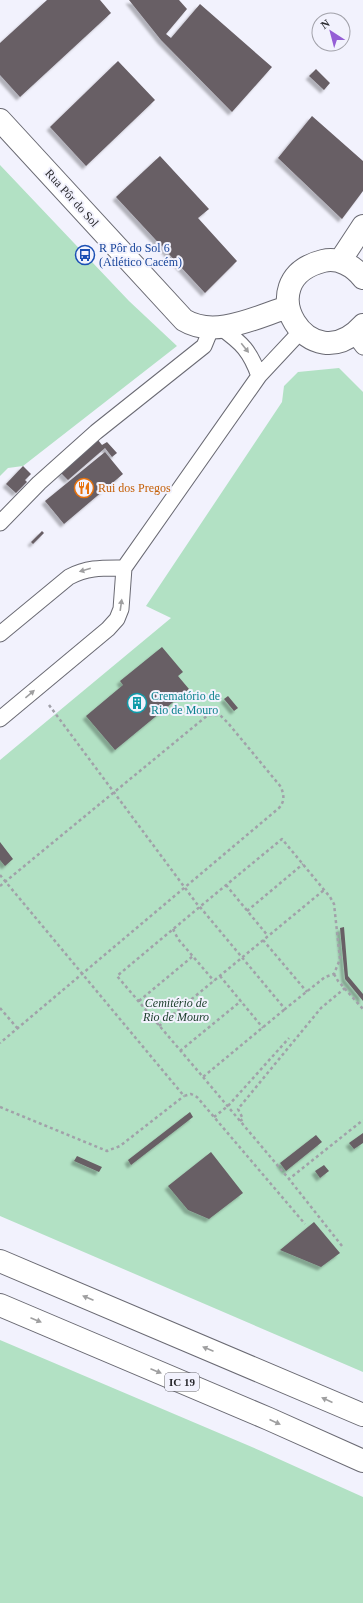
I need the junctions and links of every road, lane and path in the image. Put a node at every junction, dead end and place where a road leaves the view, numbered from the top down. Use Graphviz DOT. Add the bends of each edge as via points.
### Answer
graph roads {
  1 [pos="0,120"];
  2 [pos="363,226"];
  3 [pos="340,261"];
  4 [pos="363,278"];
  5 [pos="288,307"];
  6 [pos="216,329"];
  7 [pos="301,331"];
  8 [pos="360,335"];
  9 [pos="259,376"];
  10 [pos="0,523"];
  11 [pos="124,568"];
  12 [pos="0,634"];
  13 [pos="36,689"];
  14 [pos="0,719"];
  15 [pos="114,792"];
  16 [pos="303,864"];
  17 [pos="0,875"];
  18 [pos="5,881"];
  19 [pos="0,886"];
  20 [pos="226,886"];
  21 [pos="185,887"];
  22 [pos="324,890"];
  23 [pos="200,907"];
  24 [pos="247,911"];
  25 [pos="173,929"];
  26 [pos="268,936"];
  27 [pos="263,940"];
  28 [pos="193,956"];
  29 [pos="242,958"];
  30 [pos="83,974"];
  31 [pos="334,974"];
  32 [pos="220,976"];
  33 [pos="214,981"];
  34 [pos="345,988"];
  35 [pos="307,992"];
  36 [pos="139,1001"];
  37 [pos="241,1001"];
  38 [pos="0,1008"];
  39 [pos="285,1009"];
  40 [pos="363,1009"];
  41 [pos="159,1026"];
  42 [pos="263,1028"];
  43 [pos="18,1029"];
  44 [pos="289,1038"];
  45 [pos="0,1043"];
  46 [pos="180,1051"];
  47 [pos="202,1077"];
  48 [pos="184,1096"];
  49 [pos="0,1106"];
  50 [pos="228,1106"];
  51 [pos="214,1117"];
  52 [pos="363,1120"];
  53 [pos="240,1121"];
  54 [pos="289,1180"];
  55 [pos="305,1224"];
  56 [pos="342,1246"];
  57 [pos="0,1261"];
  58 [pos="0,1305"];
  59 [pos="363,1416"];
  60 [pos="363,1461"];
  1 -- 6 [label="main road, Rua Pôr do Sol" via="184,320 195,326"];
  2 -- 3 [label="main road"];
  3 -- 4 [label="main road" via="352,267"];
  3 -- 5 [label="main road" via="326,260 302,270 293,280 288,293"];
  5 -- 6 [label="main road"];
  5 -- 7 [label="main road" via="290,316"];
  6 -- 9 [label="lane, one-way" via="240,342 248,351"];
  6 -- 10 [label="lane" via="204,346 96,432 39,483"];
  7 -- 8 [label="main road" via="316,341 329,342"];
  7 -- 9 [label="lane"];
  9 -- 11 [label="lane"];
  11 -- 12 [label="lane, one-way" via="94,568 69,577"];
  13 -- 11 [label="lane, one-way" via="117,619 121,609"];
  14 -- 13 [label="lane, one-way"];
  13 -- 15 [label="path"];
  15 -- 18 [label="path"];
  15 -- 21 [label="path"];
  15 -- 21 [label="path" via="202,719 214,714 220,715 228,723 281,787 283,804"];
  16 -- 20 [label="path" via="282,839"];
  16 -- 22 [label="path"];
  16 -- 24 [label="path"];
  17 -- 18 [label="path"];
  18 -- 19 [label="path"];
  18 -- 30 [label="path"];
  20 -- 23 [label="path"];
  20 -- 24 [label="path"];
  21 -- 23 [label="path"];
  21 -- 30 [label="path"];
  22 -- 26 [label="path"];
  22 -- 31 [label="path" via="334,904 340,959"];
  23 -- 25 [label="path"];
  23 -- 29 [label="path"];
  24 -- 26 [label="path"];
  25 -- 28 [label="path"];
  25 -- 36 [label="path" via="117,976"];
  26 -- 27 [label="path"];
  27 -- 29 [label="path"];
  27 -- 35 [label="path"];
  28 -- 33 [label="path"];
  28 -- 36 [label="path"];
  29 -- 32 [label="path"];
  29 -- 39 [label="path"];
  30 -- 43 [label="path"];
  30 -- 48 [label="path"];
  31 -- 34 [label="path"];
  31 -- 35 [label="path" via="325,977"];
  32 -- 33 [label="path"];
  32 -- 37 [label="path"];
  33 -- 41 [label="path"];
  34 -- 40 [label="path"];
  34 -- 53 [label="path" via="321,1008 238,1109 243,1119"];
  35 -- 39 [label="path"];
  36 -- 41 [label="path"];
  37 -- 42 [label="path"];
  37 -- 46 [label="path"];
  38 -- 43 [label="path"];
  39 -- 42 [label="path"];
  41 -- 46 [label="path"];
  42 -- 47 [label="path"];
  43 -- 45 [label="path"];
  44 -- 50 [label="path"];
  46 -- 47 [label="path"];
  47 -- 50 [label="path"];
  48 -- 49 [label="path" via="120,1146 107,1151"];
  48 -- 51 [label="path" via="191,1094 198,1097"];
  50 -- 51 [label="path"];
  50 -- 53 [label="path"];
  51 -- 55 [label="path"];
  52 -- 54 [label="path"];
  53 -- 54 [label="path"];
  54 -- 56 [label="path"];
  59 -- 57 [label="main road, one-way"];
  58 -- 60 [label="main road, IC 19, one-way" via="269,1418"];
}
